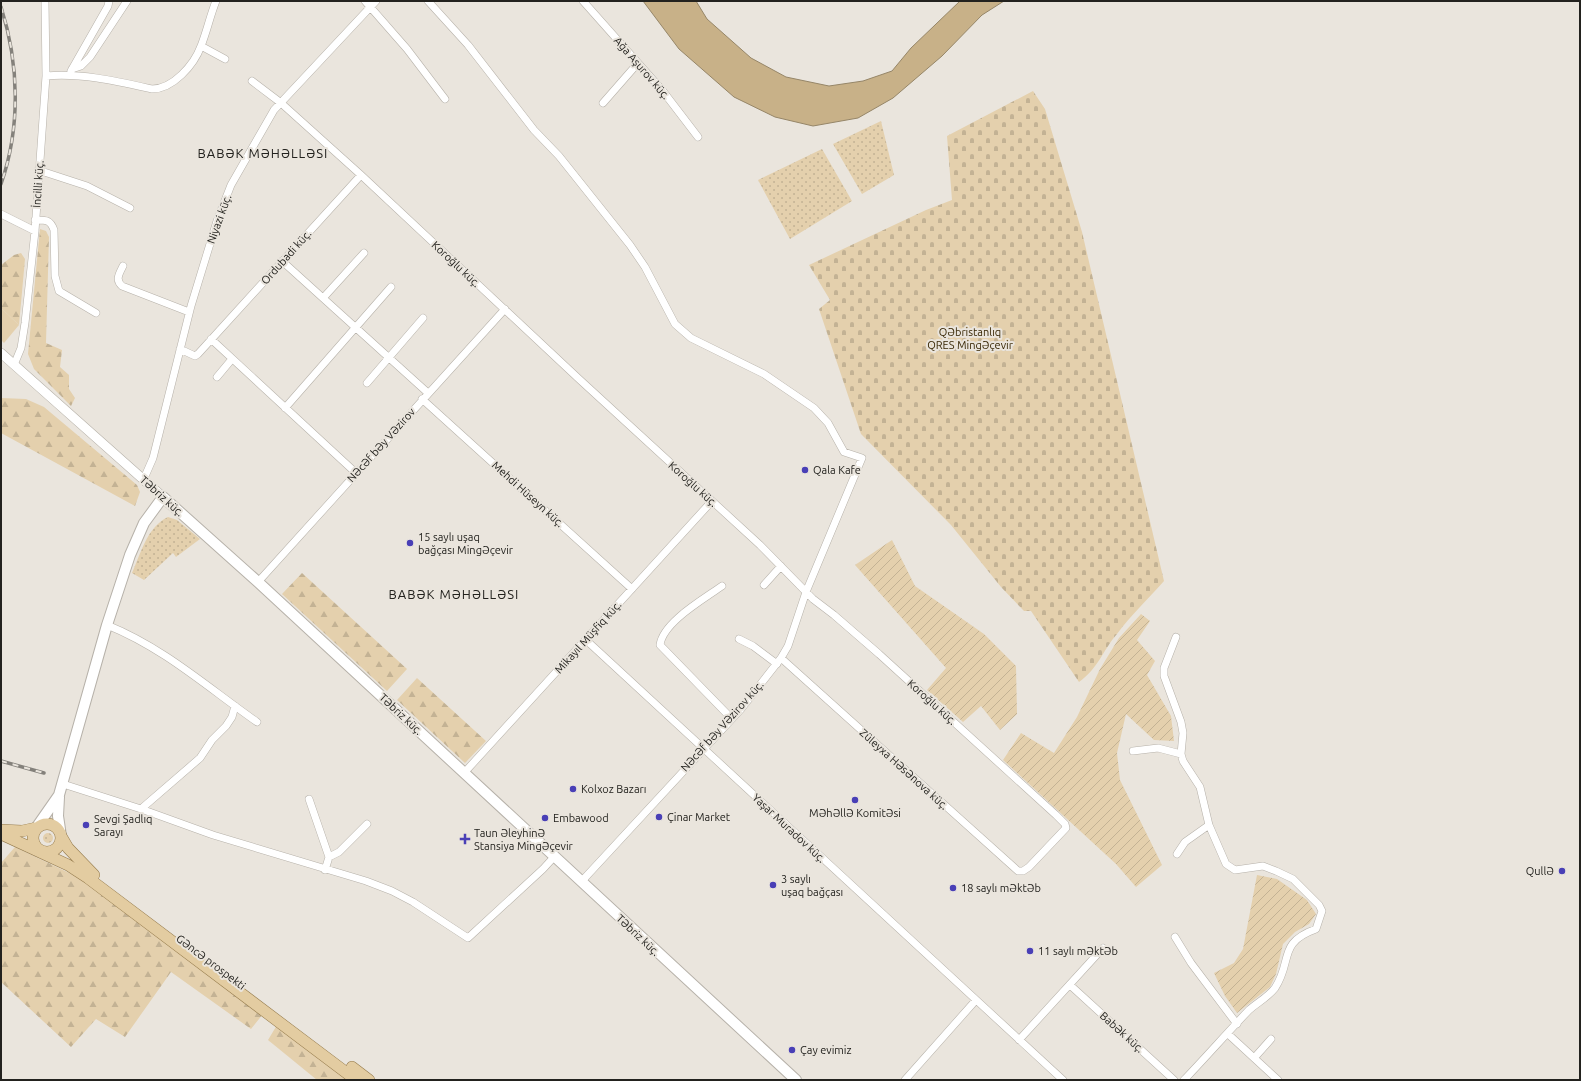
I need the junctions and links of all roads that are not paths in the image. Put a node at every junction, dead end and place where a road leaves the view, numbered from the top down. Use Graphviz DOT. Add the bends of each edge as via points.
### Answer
graph roads {
  1 [pos="45,1"];
  2 [pos="109,1"];
  3 [pos="127,1"];
  4 [pos="216,1"];
  5 [pos="428,1"];
  6 [pos="583,1"];
  7 [pos="370,3"];
  8 [pos="201,46"];
  9 [pos="225,59"];
  10 [pos="638,63"];
  11 [pos="70,71"];
  12 [pos="46,76"];
  13 [pos="252,81"];
  14 [pos="445,99"];
  15 [pos="281,103"];
  16 [pos="603,103"];
  17 [pos="698,137"];
  18 [pos="38,170"];
  19 [pos="361,175"];
  20 [pos="130,208"];
  21 [pos="1,214"];
  22 [pos="35,220"];
  23 [pos="35,231"];
  24 [pos="364,253"];
  25 [pos="282,260"];
  26 [pos="122,266"];
  27 [pos="391,287"];
  28 [pos="324,298"];
  29 [pos="505,309"];
  30 [pos="190,312"];
  31 [pos="96,313"];
  32 [pos="423,318"];
  33 [pos="356,327"];
  34 [pos="211,339"];
  35 [pos="180,349"];
  36 [pos="1,353"];
  37 [pos="389,357"];
  38 [pos="232,359"];
  39 [pos="14,366"];
  40 [pos="217,377"];
  41 [pos="368,383"];
  42 [pos="428,393"];
  43 [pos="422,399"];
  44 [pos="285,408"];
  45 [pos="356,473"];
  46 [pos="142,479"];
  47 [pos="163,497"];
  48 [pos="712,501"];
  49 [pos="781,566"];
  50 [pos="258,582"];
  51 [pos="764,585"];
  52 [pos="722,586"];
  53 [pos="632,589"];
  54 [pos="806,592"];
  55 [pos="107,625"];
  56 [pos="1176,637"];
  57 [pos="586,640"];
  58 [pos="739,640"];
  59 [pos="779,661"];
  60 [pos="235,706"];
  61 [pos="732,719"];
  62 [pos="257,722"];
  63 [pos="703,749"];
  64 [pos="1133,751"];
  65 [pos="1181,754"];
  66 [pos="464,773"];
  67 [pos="63,784"];
  68 [pos="59,795"];
  69 [pos="309,799"];
  70 [pos="141,809"];
  71 [pos="367,824"];
  72 [pos="1209,825"];
  73 [pos="36,828"];
  74 [pos="1,830"];
  75 [pos="1,834"];
  76 [pos="61,836"];
  77 [pos="40,851"];
  78 [pos="1177,854"];
  79 [pos="330,857"];
  80 [pos="554,857"];
  81 [pos="1029,866"];
  82 [pos="325,870"];
  83 [pos="580,882"];
  84 [pos="1175,937"];
  85 [pos="1103,948"];
  86 [pos="1070,985"];
  87 [pos="976,1000"];
  88 [pos="1237,1024"];
  89 [pos="1228,1034"];
  90 [pos="1271,1039"];
  91 [pos="1019,1040"];
  92 [pos="1255,1057"];
  93 [pos="356,1080"];
  94 [pos="369,1080"];
  95 [pos="796,1080"];
  96 [pos="906,1080"];
  97 [pos="1063,1080"];
  98 [pos="1174,1080"];
  99 [pos="1184,1080"];
  100 [pos="1278,1080"];
  1 -- 12 [label="street, İncilli küç."];
  2 -- 11 [label="street"];
  3 -- 11 [label="street" via="90,57 81,66"];
  4 -- 8 [label="street"];
  5 -- 54 [label="street, Nəcəf bəy Vəzirov küç." via="468,45 630,246 646,268 668,313 681,331 764,374 814,408 828,423 844,452 862,458"];
  6 -- 10 [label="street, Ağa Aşurov küç."];
  7 -- 14 [label="street"];
  7 -- 15 [label="street, Niyazi küç."];
  8 -- 9 [label="street"];
  8 -- 11 [label="street" via="177,80 158,89"];
  10 -- 16 [label="street"];
  10 -- 17 [label="street, Ağa Aşurov küç."];
  11 -- 12 [label="street"];
  12 -- 18 [label="street, İncilli küç."];
  13 -- 15 [label="street, Koroğlu küç."];
  15 -- 19 [label="street, Koroğlu küç."];
  15 -- 30 [label="street, Niyazi küç." via="264,126 231,185 217,221"];
  18 -- 20 [label="street" via="87,186"];
  18 -- 22 [label="street, İncilli küç."];
  19 -- 25 [label="street, Ordubadi küç."];
  19 -- 29 [label="street, Koroğlu küç."];
  21 -- 23 [label="street"];
  22 -- 23 [label="street, İncilli küç."];
  22 -- 31 [label="street" via="48,220 52,223 55,276 59,291"];
  23 -- 39 [label="street, İncilli küç." via="25,323 21,348"];
  24 -- 28 [label="street"];
  25 -- 28 [label="street"];
  25 -- 34 [label="street, Ordubadi küç."];
  26 -- 30 [label="street" via="117,278 122,286"];
  27 -- 33 [label="street"];
  28 -- 33 [label="street"];
  29 -- 42 [label="street, Nəcəf bəy Vəzirov"];
  29 -- 48 [label="street, Koroğlu küç."];
  30 -- 35 [label="street, Niyazi küç."];
  32 -- 37 [label="street"];
  33 -- 37 [label="street"];
  33 -- 44 [label="street"];
  34 -- 35 [label="street, Ordubadi küç." via="195,356"];
  34 -- 38 [label="street"];
  35 -- 46 [label="street, Niyazi küç." via="153,458"];
  36 -- 39 [label="street, Təbriz küç."];
  37 -- 41 [label="street"];
  37 -- 42 [label="street"];
  38 -- 40 [label="street"];
  38 -- 44 [label="street"];
  39 -- 46 [label="street, Təbriz küç."];
  42 -- 43 [label="street, Nəcəf bəy Vəzirov"];
  43 -- 45 [label="street, Nəcəf bəy Vəzirov"];
  43 -- 53 [label="street, Mehdi Hüseyn küç."];
  44 -- 45 [label="street"];
  45 -- 50 [label="street, Nəcəf bəy Vəzirov"];
  46 -- 47 [label="street, Təbriz küç."];
  47 -- 50 [label="main road, Təbriz küç."];
  47 -- 55 [label="main road" via="144,523 134,543"];
  48 -- 49 [label="street, Koroğlu küç."];
  48 -- 53 [label="street, Mikayıl Müşfiq küç."];
  49 -- 51 [label="street"];
  49 -- 54 [label="street, Koroğlu küç."];
  50 -- 66 [label="main road, Təbriz küç."];
  52 -- 61 [label="street" via="676,619 665,632 660,645"];
  53 -- 57 [label="street, Mikayıl Müşfiq küç."];
  54 -- 59 [label="street, Nəcəf bəy Vəzirov küç." via="788,646"];
  54 -- 81 [label="street, Koroğlu küç." via="879,654 1065,824 1066,828"];
  55 -- 60 [label="street" via="154,647"];
  55 -- 67 [label="main road"];
  56 -- 65 [label="street" via="1164,668 1164,676 1181,722"];
  57 -- 63 [label="street, Yaşar Muradov küç."];
  57 -- 66 [label="street, Mikayıl Müşfiq küç."];
  58 -- 59 [label="street"];
  59 -- 61 [label="street, Nəcəf bəy Vəzirov küç."];
  59 -- 81 [label="street, Züleyxa Həsənova küç." via="1018,870 1023,871"];
  60 -- 62 [label="street"];
  60 -- 70 [label="street" via="229,722 200,758"];
  61 -- 63 [label="street, Nəcəf bəy Vəzirov küç."];
  63 -- 83 [label="street, Nəcəf bəy Vəzirov küç."];
  63 -- 87 [label="street, Yaşar Muradov küç."];
  64 -- 65 [label="street" via="1158,748"];
  65 -- 72 [label="street" via="1200,787"];
  66 -- 80 [label="main road, Təbriz küç."];
  67 -- 68 [label="main road"];
  67 -- 70 [label="street"];
  68 -- 73 [label="main road"];
  68 -- 76 [label="main road" via="58,816"];
  69 -- 79 [label="street"];
  70 -- 82 [label="street" via="212,835"];
  71 -- 79 [label="street"];
  72 -- 78 [label="street" via="1185,842"];
  72 -- 88 [label="street" via="1229,867 1235,870 1263,866 1276,871 1292,879 1322,911 1316,929 1297,938 1292,944 1276,987"];
  73 -- 74 [label="main road"];
  73 -- 76 [label="main road" via="44,824 53,826"];
  73 -- 77 [label="main road" via="33,841"];
  75 -- 77 [label="main road, Gəncə prospekti"];
  76 -- 77 [label="main road" via="59,845 53,851"];
  76 -- 94 [label="main road, Gəncə prospekti" via="68,848 90,872"];
  77 -- 93 [label="main road, Gəncə prospekti" via="88,878"];
  79 -- 82 [label="street"];
  80 -- 82 [label="street" via="468,938 392,891"];
  80 -- 83 [label="main road, Təbriz küç."];
  83 -- 95 [label="main road, Təbriz küç."];
  84 -- 88 [label="street" via="1191,963"];
  85 -- 86 [label="street"];
  86 -- 91 [label="street"];
  86 -- 98 [label="street, Babək küç."];
  87 -- 91 [label="street, Yaşar Muradov küç."];
  87 -- 96 [label="street"];
  88 -- 89 [label="street"];
  89 -- 92 [label="street"];
  89 -- 99 [label="street"];
  90 -- 92 [label="street"];
  91 -- 97 [label="street, Yaşar Muradov küç."];
  92 -- 100 [label="street"];
}
